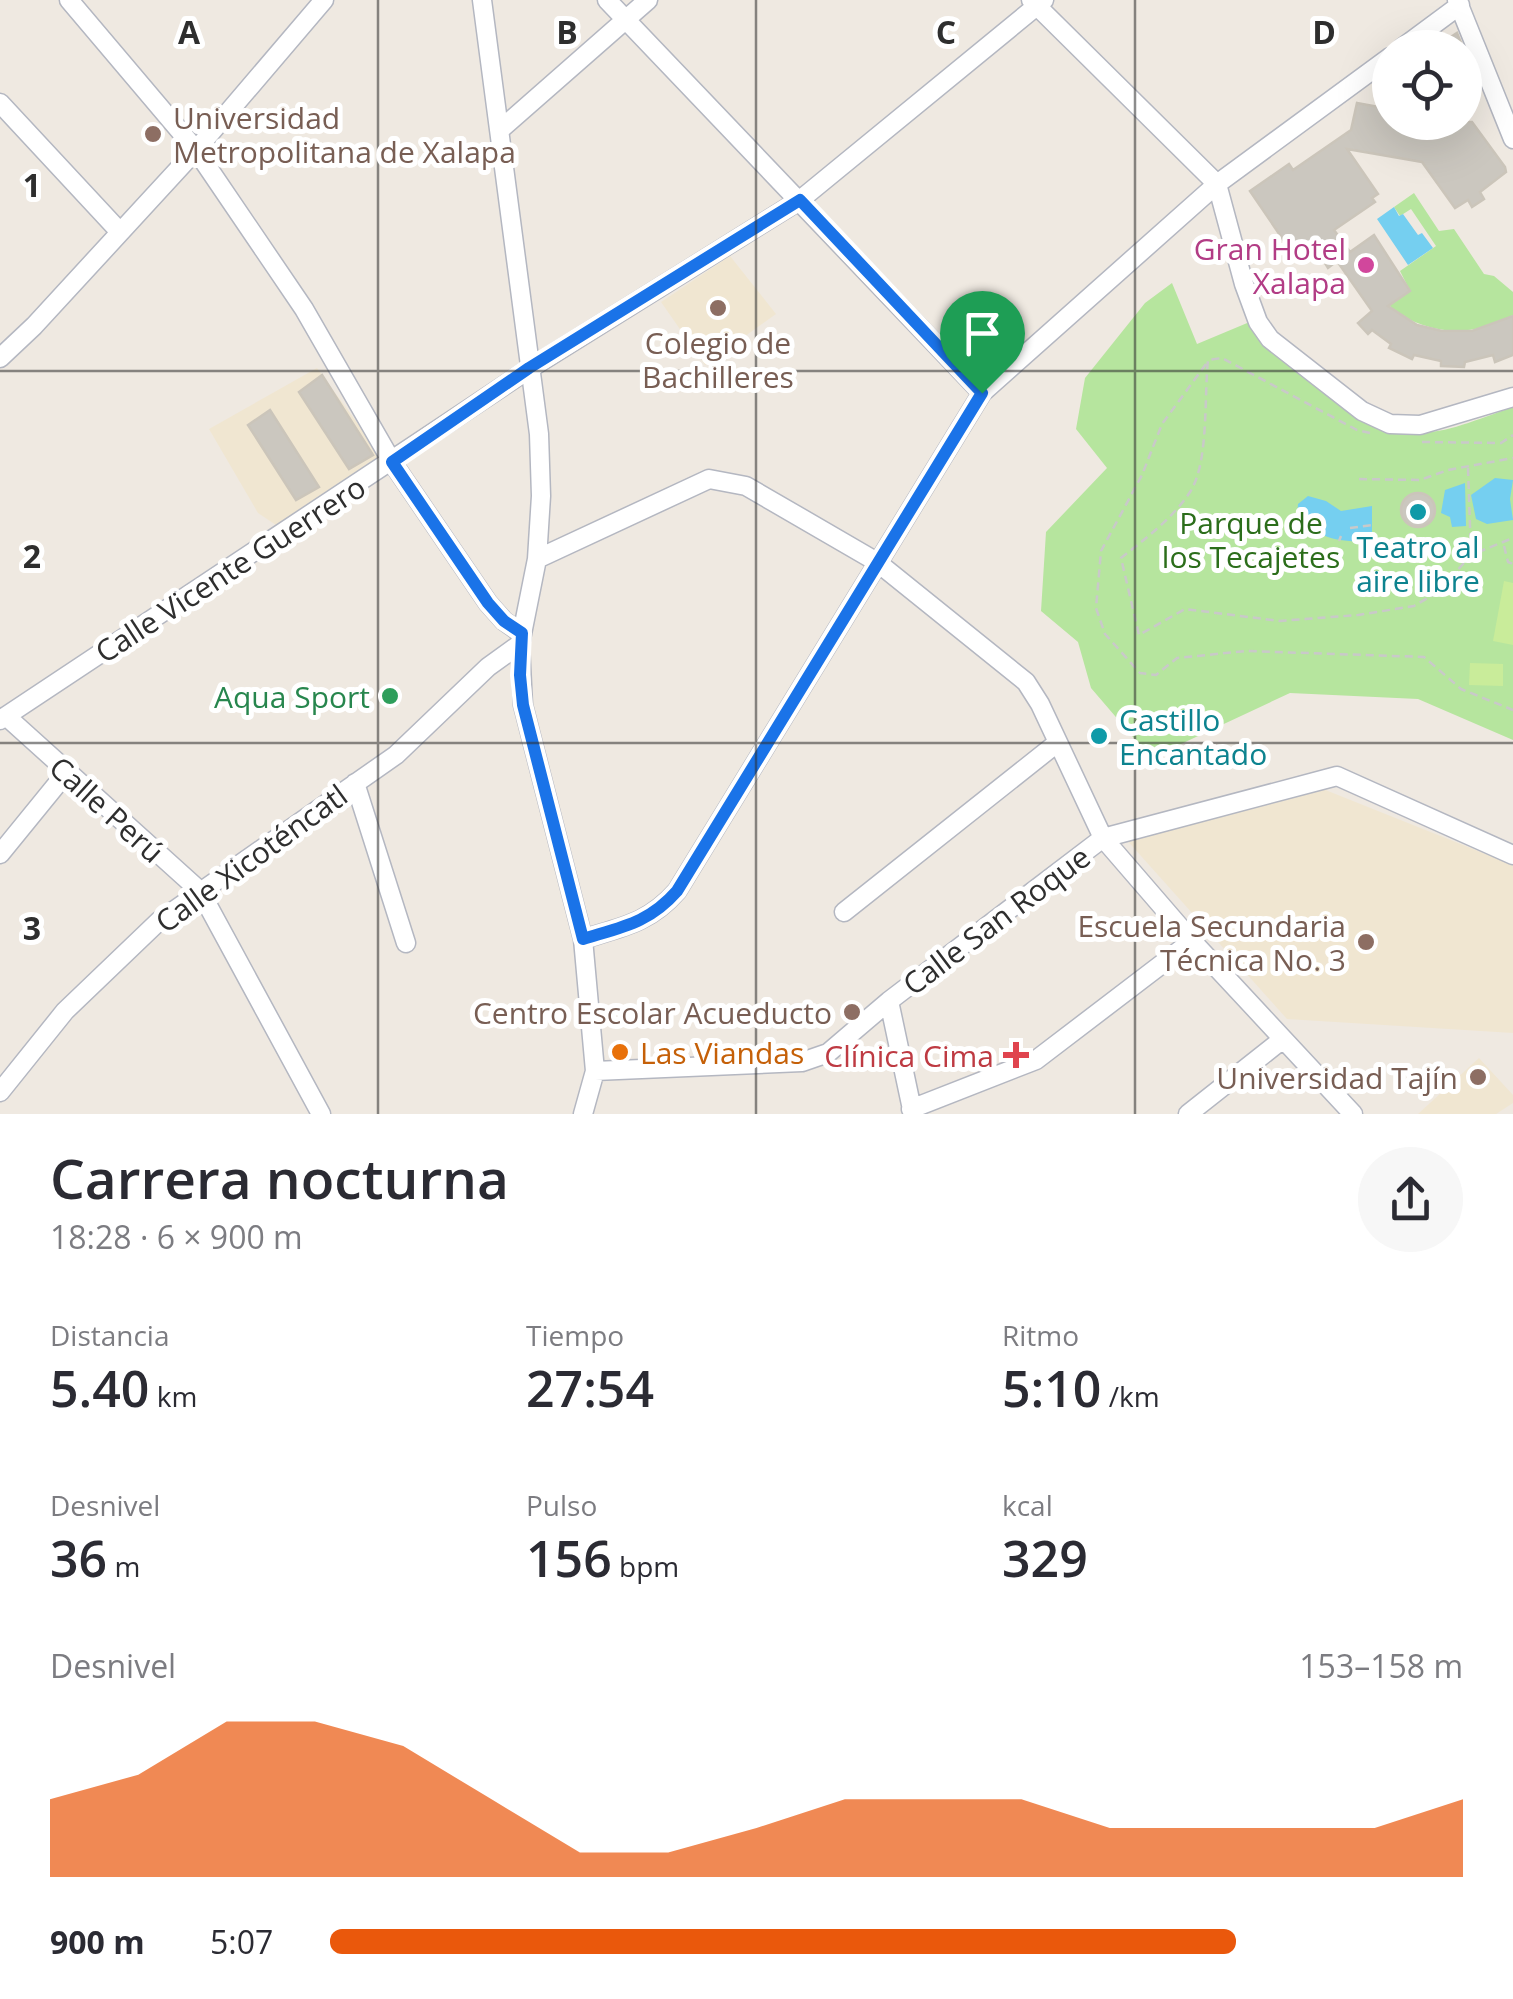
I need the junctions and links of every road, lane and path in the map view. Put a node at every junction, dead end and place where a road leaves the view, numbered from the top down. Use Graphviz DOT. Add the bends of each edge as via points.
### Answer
graph roads {
  1 [pos="69,0"];
  2 [pos="324,0"];
  3 [pos="482,0"];
  4 [pos="607,0"];
  5 [pos="648,0"];
  6 [pos="1037,2"];
  7 [pos="1458,3"];
  8 [pos="626,19"];
  9 [pos="1424,30"];
  10 [pos="1372,69"];
  11 [pos="0,102"];
  12 [pos="501,128"];
  13 [pos="1513,139"];
  14 [pos="196,150"];
  15 [pos="1217,184"];
  16 [pos="800,200"];
  17 [pos="120,232"];
  18 [pos="0,358"];
  19 [pos="1208,360"];
  20 [pos="529,368"];
  21 [pos="982,393"];
  22 [pos="1513,396"];
  23 [pos="1374,434"];
  24 [pos="1513,435"];
  25 [pos="1408,442"];
  26 [pos="1513,458"];
  27 [pos="392,462"];
  28 [pos="1468,466"];
  29 [pos="1359,478"];
  30 [pos="1372,526"];
  31 [pos="1350,528"];
  32 [pos="1513,538"];
  33 [pos="1504,544"];
  34 [pos="1470,555"];
  35 [pos="537,559"];
  36 [pos="878,562"];
  37 [pos="1513,564"];
  38 [pos="521,638"];
  39 [pos="1513,710"];
  40 [pos="3,718"];
  41 [pos="1057,744"];
  42 [pos="66,773"];
  43 [pos="355,783"];
  44 [pos="1103,838"];
  45 [pos="0,854"];
  46 [pos="1513,855"];
  47 [pos="200,891"];
  48 [pos="844,912"];
  49 [pos="583,939"];
  50 [pos="1192,942"];
  51 [pos="406,943"];
  52 [pos="889,1001"];
  53 [pos="1283,1040"];
  54 [pos="595,1071"];
  55 [pos="0,1092"];
  56 [pos="912,1112"];
  57 [pos="321,1114"];
  58 [pos="583,1114"];
  59 [pos="1188,1114"];
  60 [pos="1353,1114"];
  1 -- 14 [label="street"];
  2 -- 14 [label="street"];
  3 -- 12 [label="street"];
  4 -- 8 [label="street"];
  5 -- 8 [label="street"];
  6 -- 15 [label="street"];
  6 -- 16 [label="street, Calle Vicente Guerrero"];
  7 -- 9 [label="street"];
  7 -- 13 [label="street"];
  8 -- 12 [label="street"];
  8 -- 16 [label="street"];
  10 -- 15 [label="street"];
  11 -- 17 [label="street"];
  12 -- 20 [label="street"];
  14 -- 17 [label="street"];
  14 -- 27 [label="street" via="304,310"];
  15 -- 21 [label="street"];
  15 -- 22 [label="street" via="1258,322 1270,339 1362,411 1390,424 1420,425"];
  16 -- 20 [label="street, Calle Vicente Guerrero"];
  16 -- 21 [label="street"];
  17 -- 18 [label="street"];
  19 -- 23 [label="path" via="1222,358"];
  19 -- 34 [label="path" via="1203,457 1191,491 1121,558 1138,636 1185,608 1280,621 1414,606 1438,592"];
  19 -- 39 [label="path" via="1162,424 1101,550 1096,608 1105,634 1124,657 1140,674 1156,674 1177,658 1246,652 1424,657 1461,689"];
  20 -- 27 [label="street, Calle Vicente Guerrero"];
  20 -- 35 [label="street" via="542,496"];
  21 -- 36 [label="street"];
  24 -- 25 [label="path" via="1501,443"];
  26 -- 28 [label="path"];
  27 -- 38 [label="street" via="488,603"];
  27 -- 40 [label="street, Calle Vicente Guerrero"];
  28 -- 29 [label="path" via="1420,480"];
  28 -- 34 [label="path"];
  30 -- 31 [label="path"];
  32 -- 33 [label="path"];
  33 -- 34 [label="path"];
  33 -- 37 [label="path"];
  35 -- 36 [label="street" via="709,479 746,486"];
  35 -- 38 [label="street"];
  36 -- 41 [label="street" via="1026,682"];
  36 -- 49 [label="street" via="677,891 644,920"];
  38 -- 43 [label="street, Calle Xicoténcatl" via="396,755"];
  38 -- 49 [label="street" via="523,705"];
  40 -- 42 [label="street, Calle Perú"];
  41 -- 44 [label="street"];
  41 -- 48 [label="street"];
  42 -- 45 [label="street"];
  42 -- 47 [label="street, Calle Perú"];
  43 -- 47 [label="street, Calle Xicoténcatl"];
  43 -- 51 [label="street"];
  44 -- 46 [label="street, Calle San Roque" via="1337,776"];
  44 -- 50 [label="street"];
  44 -- 52 [label="street, Calle San Roque"];
  47 -- 55 [label="street, Calle Xicoténcatl" via="65,1011"];
  47 -- 57 [label="street, Calle Perú"];
  49 -- 54 [label="street"];
  50 -- 53 [label="street"];
  50 -- 56 [label="street" via="1036,1060"];
  52 -- 54 [label="street, Calle San Roque" via="828,1053 802,1062"];
  52 -- 56 [label="street"];
  53 -- 59 [label="street"];
  53 -- 60 [label="street"];
  54 -- 58 [label="street"];
}
